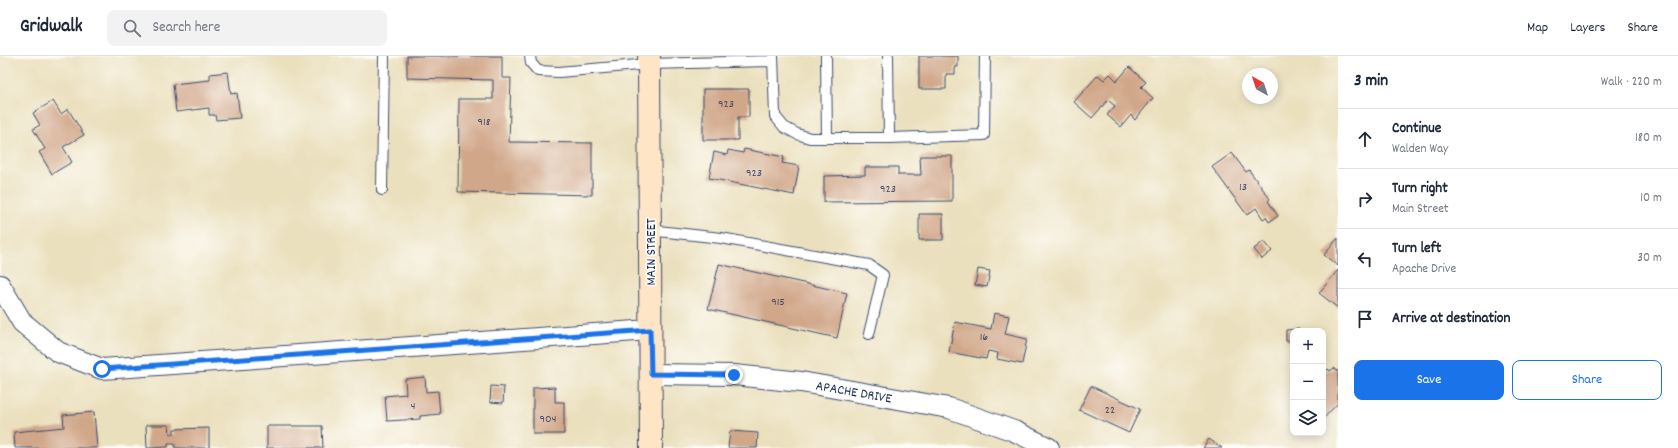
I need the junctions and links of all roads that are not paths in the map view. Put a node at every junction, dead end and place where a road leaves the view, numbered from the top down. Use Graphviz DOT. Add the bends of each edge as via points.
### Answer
graph roads {
  1 [pos="384,56"];
  2 [pos="530,56"];
  3 [pos="826,56"];
  4 [pos="888,56"];
  5 [pos="984,56"];
  6 [pos="773,58"];
  7 [pos="649,60"];
  8 [pos="827,138"];
  9 [pos="889,138"];
  10 [pos="382,190"];
  11 [pos="649,230"];
  12 [pos="0,285"];
  13 [pos="650,330"];
  14 [pos="869,334"];
  15 [pos="651,374"];
  16 [pos="651,448"];
  17 [pos="1049,448"];
  1 -- 10 [label="lane"];
  2 -- 7 [label="lane" via="531,63 538,71 559,72"];
  3 -- 8 [label="lane"];
  4 -- 9 [label="lane"];
  5 -- 9 [label="lane" via="984,134"];
  6 -- 7 [label="lane"];
  6 -- 8 [label="lane" via="775,116 784,127 797,134 810,138"];
  7 -- 11 [label="main road, MAIN STREET"];
  8 -- 9 [label="lane"];
  11 -- 13 [label="main road, MAIN STREET"];
  11 -- 14 [label="lane" via="721,238 870,266 884,275"];
  12 -- 13 [label="street" via="22,322 58,352 102,369"];
  13 -- 15 [label="main road, MAIN STREET"];
  15 -- 16 [label="main road, MAIN STREET"];
  15 -- 17 [label="street, APACHE DRIVE" via="734,375 801,382 949,408 1014,431"];
}
